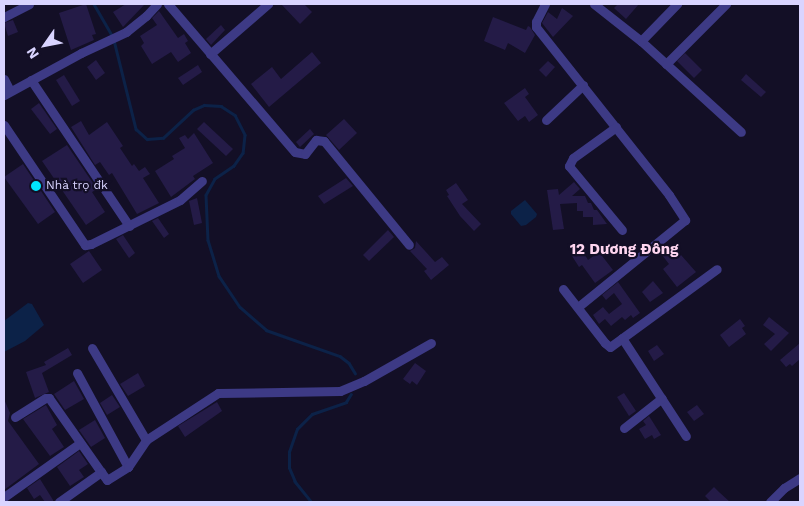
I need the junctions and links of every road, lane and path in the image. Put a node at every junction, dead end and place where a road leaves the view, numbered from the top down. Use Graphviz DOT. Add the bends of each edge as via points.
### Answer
graph roads {
  1 [pos="29,4"];
  2 [pos="156,4"];
  3 [pos="168,4"];
  4 [pos="268,4"];
  5 [pos="545,4"];
  6 [pos="677,4"];
  7 [pos="726,4"];
  8 [pos="599,6"];
  9 [pos="4,17"];
  10 [pos="641,41"];
  11 [pos="210,54"];
  12 [pos="666,64"];
  13 [pos="4,79"];
  14 [pos="31,80"];
  15 [pos="583,86"];
  16 [pos="7,93"];
  17 [pos="546,120"];
  18 [pos="4,126"];
  19 [pos="616,127"];
  20 [pos="741,132"];
  21 [pos="202,181"];
  22 [pos="129,226"];
  23 [pos="622,230"];
  24 [pos="409,245"];
  25 [pos="717,269"];
  26 [pos="564,289"];
  27 [pos="578,307"];
  28 [pos="622,338"];
  29 [pos="431,343"];
  30 [pos="92,348"];
  31 [pos="77,373"];
  32 [pos="662,398"];
  33 [pos="15,418"];
  34 [pos="624,428"];
  35 [pos="686,436"];
  36 [pos="146,440"];
  37 [pos="80,443"];
  38 [pos="128,467"];
  39 [pos="101,472"];
  40 [pos="800,478"];
  41 [pos="4,496"];
  42 [pos="59,502"];
  43 [pos="770,502"];
  1 -- 9 [label="street"];
  2 -- 14 [label="street" via="146,16 119,36"];
  3 -- 11 [label="street"];
  4 -- 11 [label="street"];
  5 -- 15 [label="street" via="536,27"];
  6 -- 10 [label="street"];
  7 -- 12 [label="street"];
  8 -- 10 [label="street"];
  10 -- 12 [label="street"];
  11 -- 24 [label="street" via="295,152 305,154 316,140 324,141"];
  12 -- 20 [label="street"];
  13 -- 16 [label="street"];
  14 -- 16 [label="street"];
  14 -- 22 [label="street"];
  15 -- 17 [label="street"];
  15 -- 19 [label="street"];
  18 -- 22 [label="street" via="85,245"];
  19 -- 23 [label="street" via="573,158 569,166"];
  19 -- 27 [label="street" via="685,220"];
  21 -- 22 [label="street" via="180,200"];
  25 -- 28 [label="street"];
  26 -- 27 [label="street"];
  27 -- 28 [label="street" via="607,346"];
  28 -- 32 [label="street"];
  29 -- 36 [label="street" via="340,391 218,393"];
  30 -- 36 [label="street"];
  31 -- 38 [label="street"];
  32 -- 34 [label="street"];
  32 -- 35 [label="street"];
  33 -- 37 [label="street" via="49,398"];
  36 -- 38 [label="street"];
  37 -- 39 [label="street"];
  37 -- 41 [label="street"];
  38 -- 39 [label="street" via="108,480"];
  39 -- 42 [label="street"];
  40 -- 43 [label="street"];
}
